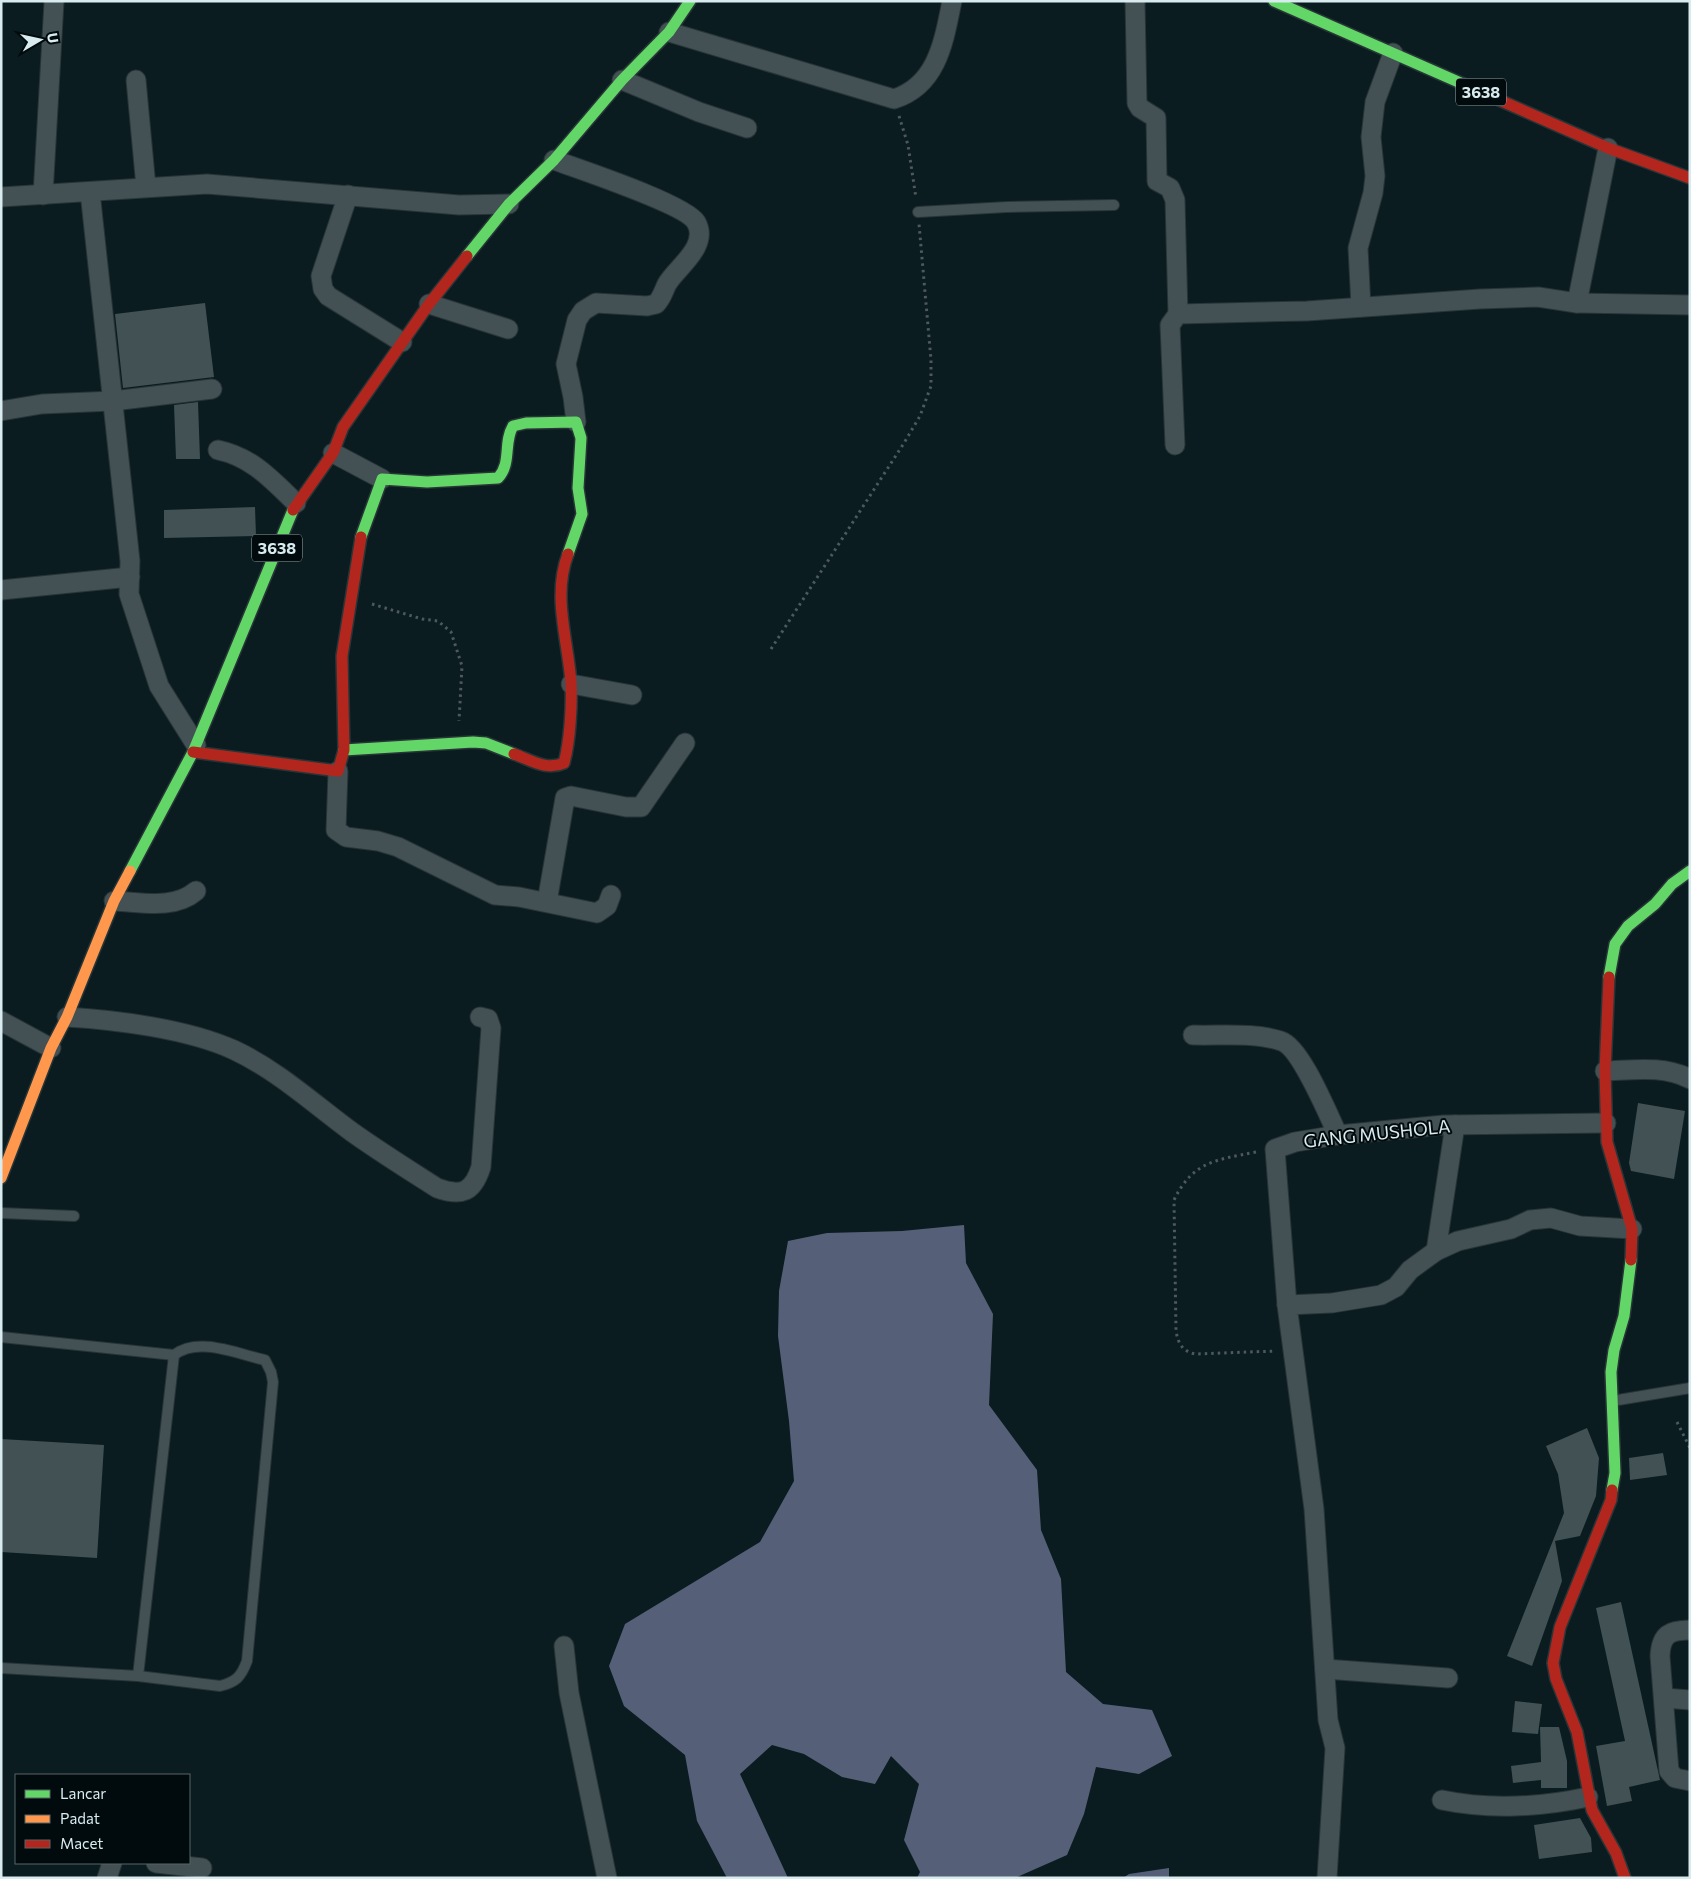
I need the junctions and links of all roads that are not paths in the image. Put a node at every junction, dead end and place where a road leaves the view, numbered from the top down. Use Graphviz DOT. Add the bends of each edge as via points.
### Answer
graph roads {
  1 [pos="690,1"];
  2 [pos="952,1"];
  3 [pos="1135,1"];
  4 [pos="1274,1"];
  5 [pos="54,2"];
  6 [pos="668,32"];
  7 [pos="1393,53"];
  8 [pos="136,80"];
  9 [pos="622,80"];
  10 [pos="747,128"];
  11 [pos="1608,148"];
  12 [pos="554,160"];
  13 [pos="1690,178"];
  14 [pos="146,187"];
  15 [pos="90,192"];
  16 [pos="42,195"];
  17 [pos="348,195"];
  18 [pos="1,197"];
  19 [pos="509,204"];
  20 [pos="1114,205"];
  21 [pos="918,212"];
  22 [pos="1577,302"];
  23 [pos="429,304"];
  24 [pos="1690,305"];
  25 [pos="1361,307"];
  26 [pos="1178,314"];
  27 [pos="508,329"];
  28 [pos="402,342"];
  29 [pos="212,389"];
  30 [pos="113,401"];
  31 [pos="1,411"];
  32 [pos="576,422"];
  33 [pos="1175,444"];
  34 [pos="218,450"];
  35 [pos="333,453"];
  36 [pos="382,479"];
  37 [pos="296,503"];
  38 [pos="130,577"];
  39 [pos="1,590"];
  40 [pos="571,684"];
  41 [pos="632,695"];
  42 [pos="685,743"];
  43 [pos="194,749"];
  44 [pos="344,750"];
  45 [pos="338,771"];
  46 [pos="1690,871"];
  47 [pos="196,891"];
  48 [pos="611,895"];
  49 [pos="114,901"];
  50 [pos="547,902"];
  51 [pos="480,1016"];
  52 [pos="67,1017"];
  53 [pos="1,1021"];
  54 [pos="1193,1035"];
  55 [pos="51,1048"];
  56 [pos="1605,1071"];
  57 [pos="1690,1079"];
  58 [pos="1606,1123"];
  59 [pos="1455,1125"];
  60 [pos="1338,1135"];
  61 [pos="1,1178"];
  62 [pos="1,1213"];
  63 [pos="74,1216"];
  64 [pos="1632,1229"];
  65 [pos="1436,1251"];
  66 [pos="1287,1305"];
  67 [pos="1,1337"];
  68 [pos="174,1355"];
  69 [pos="1690,1388"];
  70 [pos="1611,1402"];
  71 [pos="1690,1630"];
  72 [pos="564,1646"];
  73 [pos="1,1668"];
  74 [pos="1326,1669"];
  75 [pos="138,1676"];
  76 [pos="1448,1678"];
  77 [pos="1664,1698"];
  78 [pos="1690,1700"];
  79 [pos="1690,1780"];
  80 [pos="1588,1796"];
  81 [pos="1442,1800"];
  82 [pos="112,1864"];
  83 [pos="165,1864"];
  84 [pos="202,1868"];
  85 [pos="107,1878"];
  86 [pos="607,1878"];
  87 [pos="1327,1878"];
  88 [pos="1625,1878"];
  1 -- 6 [label="street, 3638"];
  2 -- 6 [label="street" via="942,49 929,75 904,96 894,99"];
  3 -- 26 [label="street" via="1138,102 1140,108 1156,118 1157,181 1170,188 1175,200"];
  4 -- 7 [label="street, 3638"];
  5 -- 16 [label="street"];
  6 -- 9 [label="street, 3638"];
  7 -- 11 [label="street, 3638"];
  7 -- 25 [label="street" via="1375,102 1371,137 1374,185 1358,248"];
  8 -- 14 [label="street"];
  9 -- 10 [label="street"];
  9 -- 12 [label="street, 3638"];
  11 -- 13 [label="street, 3638"];
  11 -- 22 [label="street"];
  12 -- 19 [label="street, 3638"];
  12 -- 32 [label="street" via="624,184 683,212 696,223 698,230 690,258 674,275 656,304 596,304 583,311 577,320 566,364"];
  14 -- 15 [label="street"];
  14 -- 17 [label="street" via="238,185"];
  15 -- 16 [label="street"];
  15 -- 30 [label="street"];
  16 -- 18 [label="street"];
  17 -- 19 [label="street" via="459,205"];
  17 -- 28 [label="street" via="321,276 323,289 328,296"];
  19 -- 23 [label="street, 3638"];
  20 -- 21 [label="lane"];
  22 -- 24 [label="street"];
  22 -- 25 [label="street" via="1538,297 1480,298"];
  23 -- 27 [label="street"];
  23 -- 28 [label="street, 3638"];
  25 -- 26 [label="street"];
  26 -- 33 [label="street" via="1170,325"];
  28 -- 35 [label="street, 3638" via="343,427"];
  29 -- 30 [label="street"];
  30 -- 31 [label="street" via="42,404"];
  30 -- 38 [label="street"];
  32 -- 36 [label="street" via="513,426 508,437 505,470 498,478 427,482"];
  32 -- 40 [label="street" via="581,438 578,488 582,514 565,561 560,590"];
  34 -- 37 [label="street" via="234,453 262,469"];
  35 -- 36 [label="street"];
  35 -- 37 [label="street, 3638"];
  36 -- 44 [label="street" via="362,534 350,597 342,656"];
  37 -- 43 [label="street, 3638"];
  38 -- 39 [label="street"];
  38 -- 43 [label="street" via="131,602 160,686"];
  40 -- 41 [label="street"];
  40 -- 44 [label="street" via="567,752 560,766 548,767 486,743 473,742"];
  42 -- 50 [label="street" via="641,807 571,796 565,798"];
  43 -- 45 [label="street"];
  43 -- 49 [label="street, 3638"];
  44 -- 45 [label="street"];
  45 -- 50 [label="street" via="336,830 346,837 398,847 495,895"];
  46 -- 56 [label="street" via="1628,926 1615,944 1609,968"];
  47 -- 49 [label="street" via="175,902"];
  48 -- 50 [label="street" via="607,906 597,913"];
  49 -- 52 [label="street, 3638"];
  51 -- 52 [label="street" via="488,1019 491,1028 481,1167 471,1187 450,1193 429,1183 354,1133 285,1081 234,1050 187,1035 125,1023"];
  52 -- 55 [label="street, 3638"];
  53 -- 55 [label="street"];
  54 -- 60 [label="street" via="1282,1041 1296,1052"];
  55 -- 61 [label="street, 3638"];
  56 -- 57 [label="street" via="1661,1070 1676,1072"];
  56 -- 58 [label="street"];
  58 -- 59 [label="street, GANG MUSHOLA"];
  58 -- 64 [label="street" via="1607,1142"];
  59 -- 60 [label="street, GANG MUSHOLA"];
  59 -- 65 [label="street"];
  60 -- 66 [label="street, GANG MUSHOLA" via="1275,1149"];
  62 -- 63 [label="lane"];
  64 -- 65 [label="street" via="1580,1226 1551,1218 1536,1219 1511,1229 1458,1241"];
  64 -- 70 [label="street" via="1631,1276 1614,1350"];
  65 -- 66 [label="street" via="1410,1270 1396,1287 1381,1295 1332,1303"];
  66 -- 74 [label="street" via="1314,1508 1318,1607"];
  67 -- 68 [label="lane"];
  68 -- 75 [label="lane"];
  68 -- 75 [label="lane" via="187,1348 203,1346 265,1360 271,1372 273,1382 247,1661 242,1676 220,1686"];
  69 -- 70 [label="lane"];
  70 -- 80 [label="street" via="1615,1473 1612,1500 1560,1627 1553,1663 1577,1732"];
  71 -- 77 [label="street" via="1674,1630 1662,1639 1660,1656"];
  72 -- 86 [label="street" via="569,1693"];
  73 -- 75 [label="lane"];
  74 -- 76 [label="street"];
  74 -- 87 [label="street" via="1328,1720 1335,1748"];
  77 -- 78 [label="street"];
  77 -- 79 [label="street" via="1669,1771 1674,1778"];
  80 -- 81 [label="street" via="1570,1801 1490,1806"];
  80 -- 88 [label="street"];
  82 -- 85 [label="street"];
  83 -- 84 [label="street"];
}
